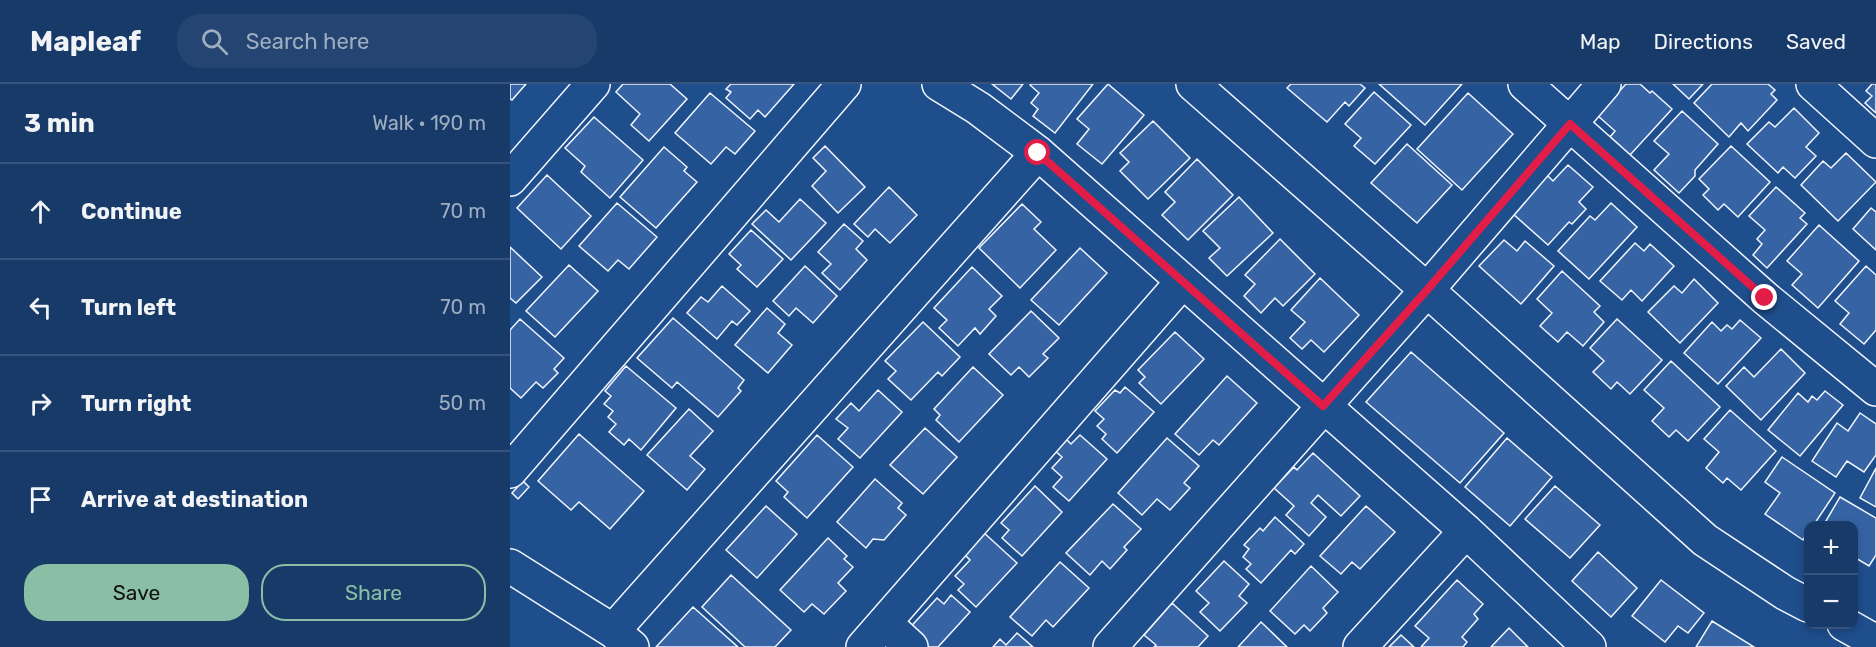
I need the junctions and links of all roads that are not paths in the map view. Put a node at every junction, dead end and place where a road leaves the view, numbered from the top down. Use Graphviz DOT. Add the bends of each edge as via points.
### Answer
graph roads {
  1 [pos="593,84"];
  2 [pos="844,84"];
  3 [pos="939,84"];
  4 [pos="1193,84"];
  5 [pos="1525,84"];
  6 [pos="1604,84"];
  7 [pos="1813,84"];
  8 [pos="1570,124"];
  9 [pos="1876,141"];
  10 [pos="1038,153"];
  11 [pos="510,179"];
  12 [pos="1183,281"];
  13 [pos="1427,290"];
  14 [pos="1876,388"];
  15 [pos="1323,406"];
  16 [pos="510,471"];
  17 [pos="1466,531"];
  18 [pos="510,566"];
  19 [pos="1804,602"];
  20 [pos="885,623"];
  21 [pos="1853,629"];
  22 [pos="623,639"];
  23 [pos="1876,642"];
  24 [pos="862,647"];
  25 [pos="911,647"];
  26 [pos="1110,647"];
  27 [pos="1360,647"];
  28 [pos="1588,647"];
  1 -- 11 [label="street"];
  2 -- 16 [label="street"];
  3 -- 10 [label="street"];
  4 -- 13 [label="street"];
  5 -- 8 [label="street"];
  6 -- 8 [label="street"];
  7 -- 9 [label="street"];
  8 -- 13 [label="street"];
  8 -- 14 [label="street" via="1765,298"];
  10 -- 12 [label="street"];
  10 -- 22 [label="street"];
  12 -- 15 [label="street"];
  12 -- 20 [label="street"];
  13 -- 15 [label="street"];
  13 -- 19 [label="street" via="1705,540"];
  15 -- 17 [label="street"];
  15 -- 26 [label="street"];
  17 -- 27 [label="street"];
  17 -- 28 [label="street"];
  18 -- 22 [label="street"];
  20 -- 24 [label="street"];
  20 -- 25 [label="street"];
  21 -- 23 [label="street"];
}
